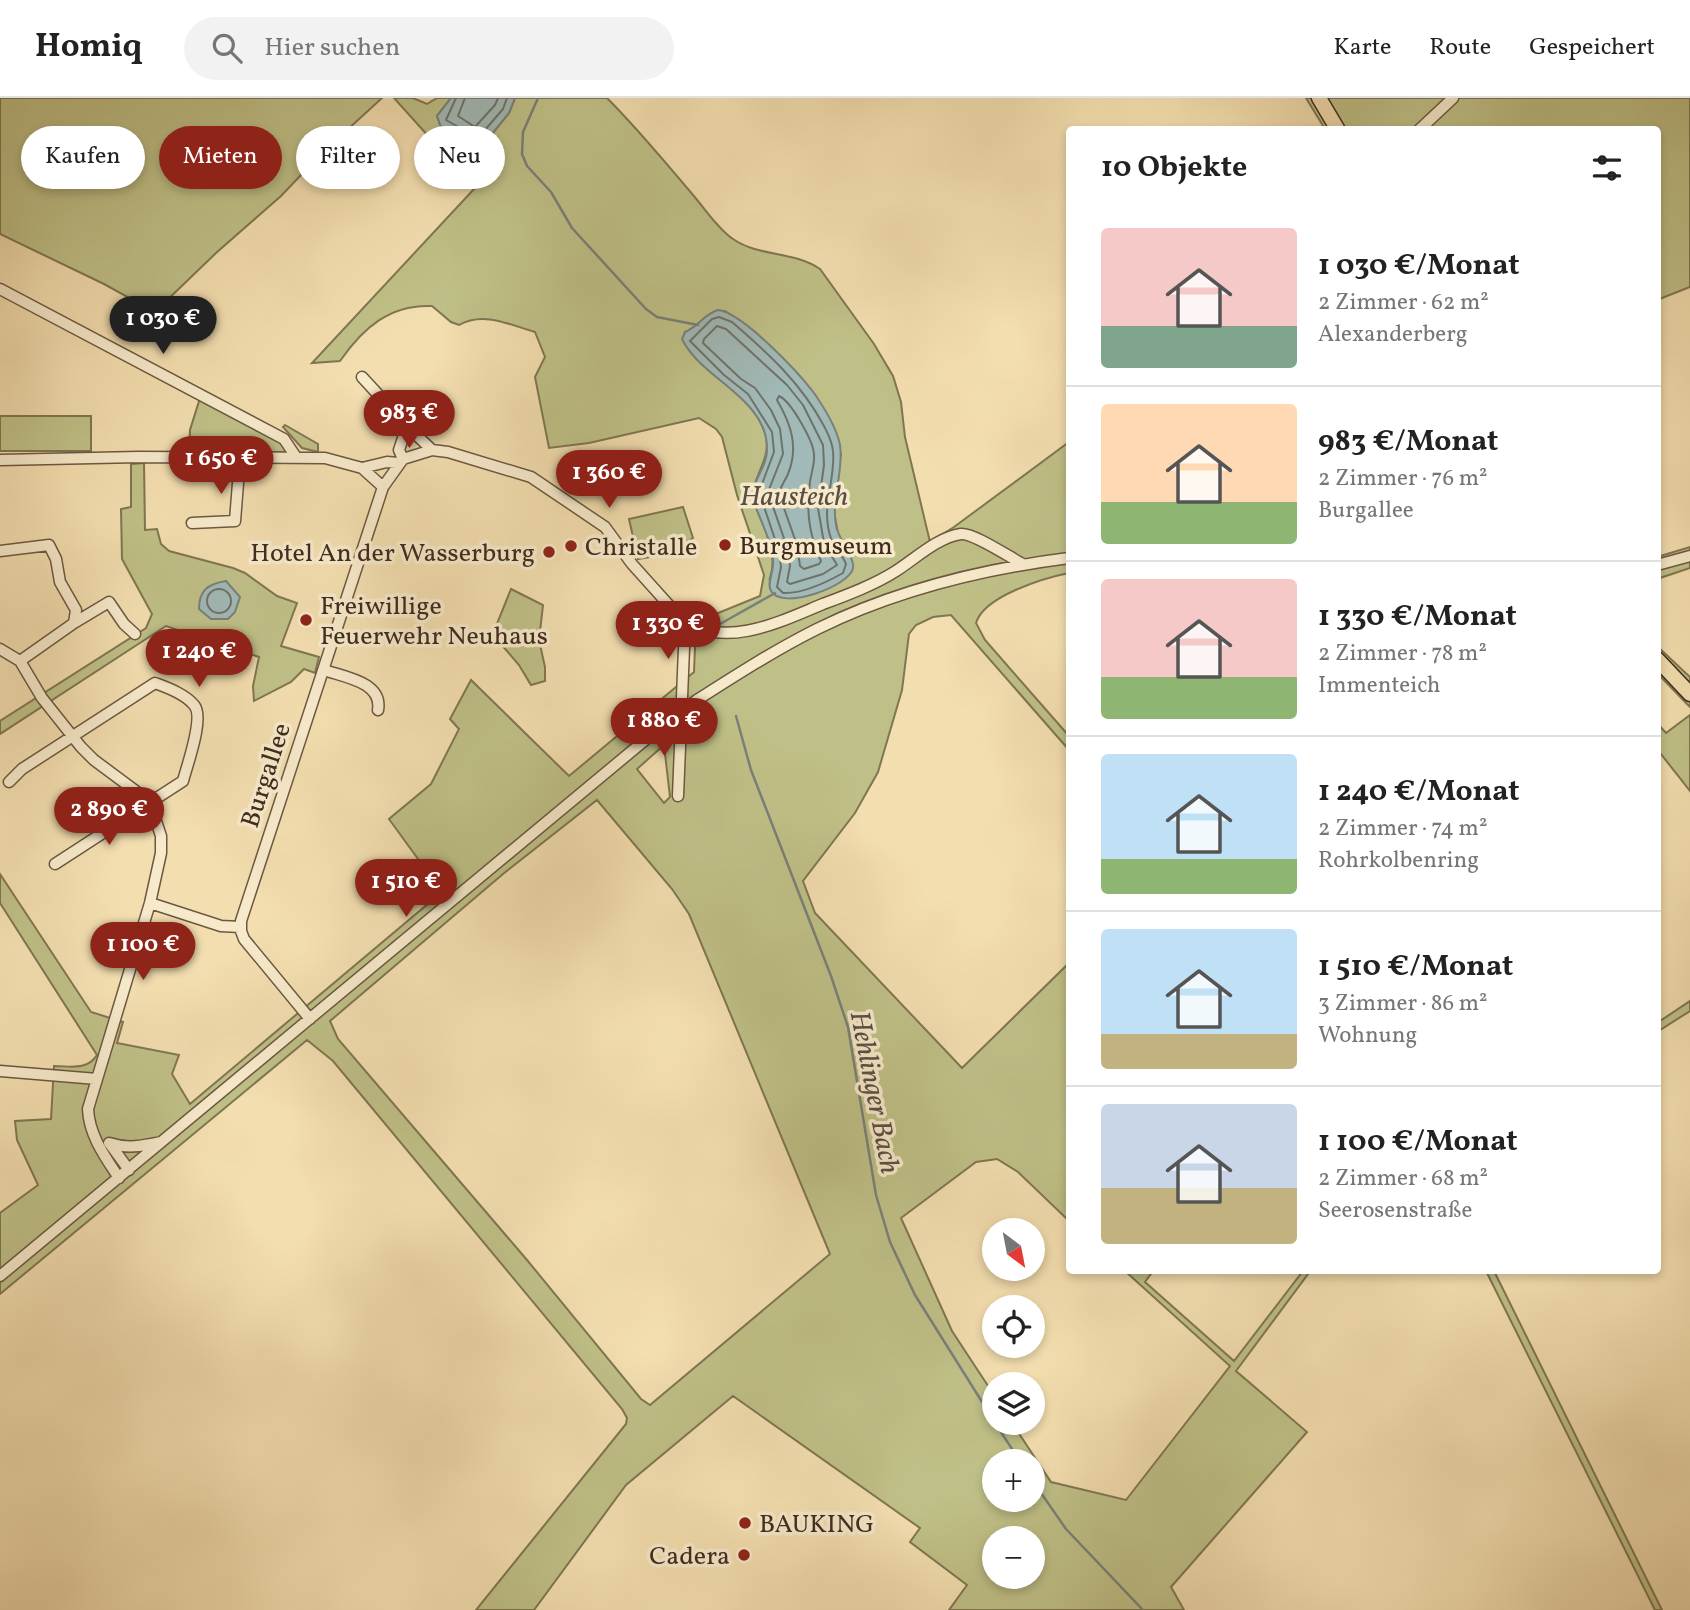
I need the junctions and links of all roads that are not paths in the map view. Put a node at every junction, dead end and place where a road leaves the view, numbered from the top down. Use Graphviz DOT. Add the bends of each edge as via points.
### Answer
graph roads {
  1 [pos="1320,98"];
  2 [pos="1453,98"];
  3 [pos="1336,126"];
  4 [pos="1422,126"];
  5 [pos="0,289"];
  6 [pos="362,377"];
  7 [pos="407,426"];
  8 [pos="432,450"];
  9 [pos="296,457"];
  10 [pos="240,458"];
  11 [pos="0,460"];
  12 [pos="401,461"];
  13 [pos="362,468"];
  14 [pos="383,487"];
  15 [pos="192,523"];
  16 [pos="988,545"];
  17 [pos="0,551"];
  18 [pos="1690,556"];
  19 [pos="1066,558"];
  20 [pos="1023,564"];
  21 [pos="1661,564"];
  22 [pos="994,569"];
  23 [pos="74,623"];
  24 [pos="685,624"];
  25 [pos="135,634"];
  26 [pos="0,649"];
  27 [pos="20,661"];
  28 [pos="1661,663"];
  29 [pos="324,670"];
  30 [pos="1690,694"];
  31 [pos="378,710"];
  32 [pos="71,737"];
  33 [pos="9,782"];
  34 [pos="678,796"];
  35 [pos="146,804"];
  36 [pos="55,864"];
  37 [pos="150,903"];
  38 [pos="240,927"];
  39 [pos="310,1019"];
  40 [pos="0,1071"];
  41 [pos="97,1079"];
  42 [pos="93,1130"];
  43 [pos="163,1142"];
  44 [pos="109,1143"];
  45 [pos="124,1174"];
  46 [pos="0,1276"];
  1 -- 3 [label="main road"];
  2 -- 4 [label="street"];
  5 -- 9 [label="street" via="285,439"];
  6 -- 7 [label="street"];
  7 -- 8 [label="street"];
  7 -- 12 [label="street" via="399,450"];
  8 -- 12 [label="street"];
  8 -- 24 [label="street" via="515,471 543,484 605,527"];
  9 -- 10 [label="street"];
  9 -- 13 [label="street" via="325,458"];
  10 -- 11 [label="street"];
  10 -- 15 [label="street" via="235,521"];
  12 -- 13 [label="street"];
  12 -- 14 [label="street, Burgallee"];
  13 -- 14 [label="street"];
  14 -- 29 [label="street, Burgallee"];
  16 -- 20 [label="street"];
  16 -- 22 [label="street"];
  16 -- 24 [label="street" via="971,535 947,539 875,582 758,629 713,634"];
  17 -- 23 [label="street" via="49,545 75,610"];
  18 -- 21 [label="street"];
  19 -- 20 [label="street"];
  20 -- 22 [label="street"];
  22 -- 39 [label="street, bridge" via="906,594 819,628 696,700"];
  23 -- 25 [label="street" via="109,602"];
  23 -- 27 [label="street"];
  24 -- 34 [label="street"];
  26 -- 27 [label="street"];
  27 -- 32 [label="street"];
  28 -- 30 [label="main road"];
  29 -- 31 [label="street" via="366,685 377,695"];
  29 -- 38 [label="street, Burgallee"];
  32 -- 33 [label="street" via="22,768"];
  32 -- 35 [label="street"];
  32 -- 35 [label="street" via="155,683 195,705 198,724 183,780"];
  35 -- 36 [label="street"];
  35 -- 37 [label="street" via="161,836"];
  37 -- 38 [label="street" via="221,926"];
  37 -- 41 [label="street"];
  38 -- 39 [label="street" via="250,947"];
  39 -- 43 [label="street"];
  40 -- 41 [label="street"];
  41 -- 42 [label="street" via="88,1109"];
  42 -- 44 [label="street"];
  42 -- 45 [label="street" via="100,1150"];
  43 -- 44 [label="street" via="134,1147"];
  43 -- 45 [label="street"];
  44 -- 45 [label="street"];
  45 -- 46 [label="street"];
}
